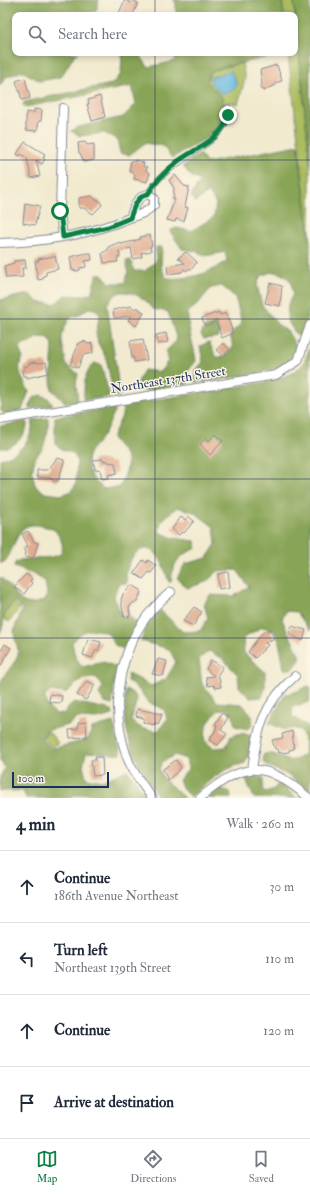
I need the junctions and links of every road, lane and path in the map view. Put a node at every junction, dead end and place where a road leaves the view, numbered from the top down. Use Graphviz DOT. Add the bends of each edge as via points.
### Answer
graph roads {
  1 [pos="228,107"];
  2 [pos="63,108"];
  3 [pos="148,194"];
  4 [pos="130,218"];
  5 [pos="63,237"];
  6 [pos="0,243"];
  7 [pos="310,325"];
  8 [pos="0,420"];
  9 [pos="171,592"];
  10 [pos="294,676"];
  11 [pos="252,769"];
  12 [pos="152,798"];
  13 [pos="200,798"];
  14 [pos="309,798"];
  1 -- 3 [label="lane" via="225,124 217,134 208,143 178,162 159,179"];
  2 -- 5 [label="street" via="60,211"];
  3 -- 4 [label="street" via="136,201"];
  3 -- 4 [label="street" via="154,198 154,206 146,213"];
  4 -- 5 [label="street" via="108,227"];
  5 -- 6 [label="street"];
  7 -- 8 [label="street, Northeast 137th Street" via="298,361 276,375"];
  9 -- 12 [label="street" via="150,611 137,630 127,652 118,699 119,730 126,755"];
  10 -- 11 [label="street" via="272,700 264,716 258,731"];
  11 -- 13 [label="street" via="236,772"];
  11 -- 14 [label="street" via="273,773"];
}
